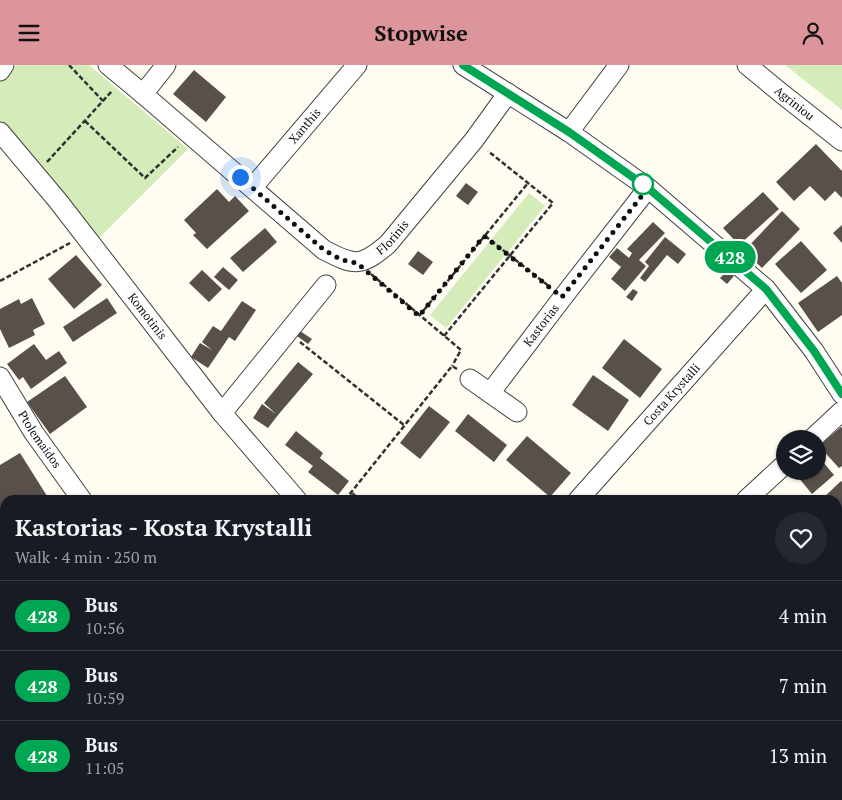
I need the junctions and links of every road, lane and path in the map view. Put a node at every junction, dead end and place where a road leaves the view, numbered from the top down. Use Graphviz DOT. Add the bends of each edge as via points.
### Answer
graph roads {
  1 [pos="4,65"];
  2 [pos="69,65"];
  3 [pos="108,65"];
  4 [pos="166,65"];
  5 [pos="357,65"];
  6 [pos="463,65"];
  7 [pos="619,65"];
  8 [pos="747,65"];
  9 [pos="0,71"];
  10 [pos="124,78"];
  11 [pos="143,93"];
  12 [pos="508,93"];
  13 [pos="103,101"];
  14 [pos="85,121"];
  15 [pos="0,132"];
  16 [pos="569,132"];
  17 [pos="192,135"];
  18 [pos="474,140"];
  19 [pos="842,141"];
  20 [pos="36,174"];
  21 [pos="528,183"];
  22 [pos="253,187"];
  23 [pos="648,188"];
  24 [pos="85,235"];
  25 [pos="484,236"];
  26 [pos="510,255"];
  27 [pos="357,263"];
  28 [pos="0,281"];
  29 [pos="326,285"];
  30 [pos="766,289"];
  31 [pos="562,297"];
  32 [pos="419,316"];
  33 [pos="287,332"];
  34 [pos="444,336"];
  35 [pos="452,366"];
  36 [pos="0,377"];
  37 [pos="470,379"];
  38 [pos="490,393"];
  39 [pos="842,394"];
  40 [pos="842,411"];
  41 [pos="517,412"];
  42 [pos="222,413"];
  43 [pos="404,425"];
  44 [pos="822,430"];
  45 [pos="776,472"];
  46 [pos="78,495"];
  47 [pos="293,495"];
  48 [pos="349,495"];
  49 [pos="582,495"];
  50 [pos="751,495"];
  1 -- 9 [label="street"];
  2 -- 13 [label="path"];
  3 -- 10 [label="street"];
  4 -- 11 [label="street"];
  5 -- 22 [label="street, Xanthis"];
  6 -- 12 [label="street"];
  7 -- 16 [label="street"];
  8 -- 19 [label="street, Agriniou"];
  10 -- 11 [label="street"];
  10 -- 13 [label="path"];
  11 -- 17 [label="street"];
  12 -- 16 [label="street"];
  12 -- 18 [label="street, Florinis"];
  13 -- 14 [label="path"];
  14 -- 17 [label="path" via="145,178"];
  14 -- 20 [label="path"];
  15 -- 20 [label="street, Komotinis"];
  16 -- 23 [label="street"];
  17 -- 22 [label="street"];
  18 -- 21 [label="path"];
  18 -- 27 [label="street, Florinis" via="388,244 373,257"];
  20 -- 24 [label="street, Komotinis"];
  21 -- 25 [label="path"];
  21 -- 26 [label="path" via="553,203"];
  22 -- 27 [label="street" via="324,250 342,260"];
  23 -- 30 [label="street"];
  23 -- 31 [label="street, Kastorias"];
  24 -- 28 [label="path"];
  24 -- 42 [label="street, Komotinis"];
  25 -- 26 [label="path"];
  25 -- 32 [label="path"];
  26 -- 31 [label="path"];
  26 -- 34 [label="path"];
  27 -- 32 [label="path"];
  29 -- 33 [label="street"];
  30 -- 39 [label="street" via="814,351"];
  30 -- 49 [label="street, Costa Krystalli"];
  31 -- 38 [label="street, Kastorias"];
  32 -- 34 [label="path"];
  33 -- 42 [label="street"];
  33 -- 43 [label="path"];
  34 -- 35 [label="path" via="461,350"];
  35 -- 37 [label="path"];
  35 -- 43 [label="path"];
  36 -- 46 [label="street, Ptolemaidos" via="34,433"];
  37 -- 38 [label="street"];
  38 -- 41 [label="street"];
  40 -- 44 [label="street"];
  42 -- 47 [label="street, Komotinis"];
  43 -- 48 [label="path"];
  45 -- 50 [label="street"];
}
